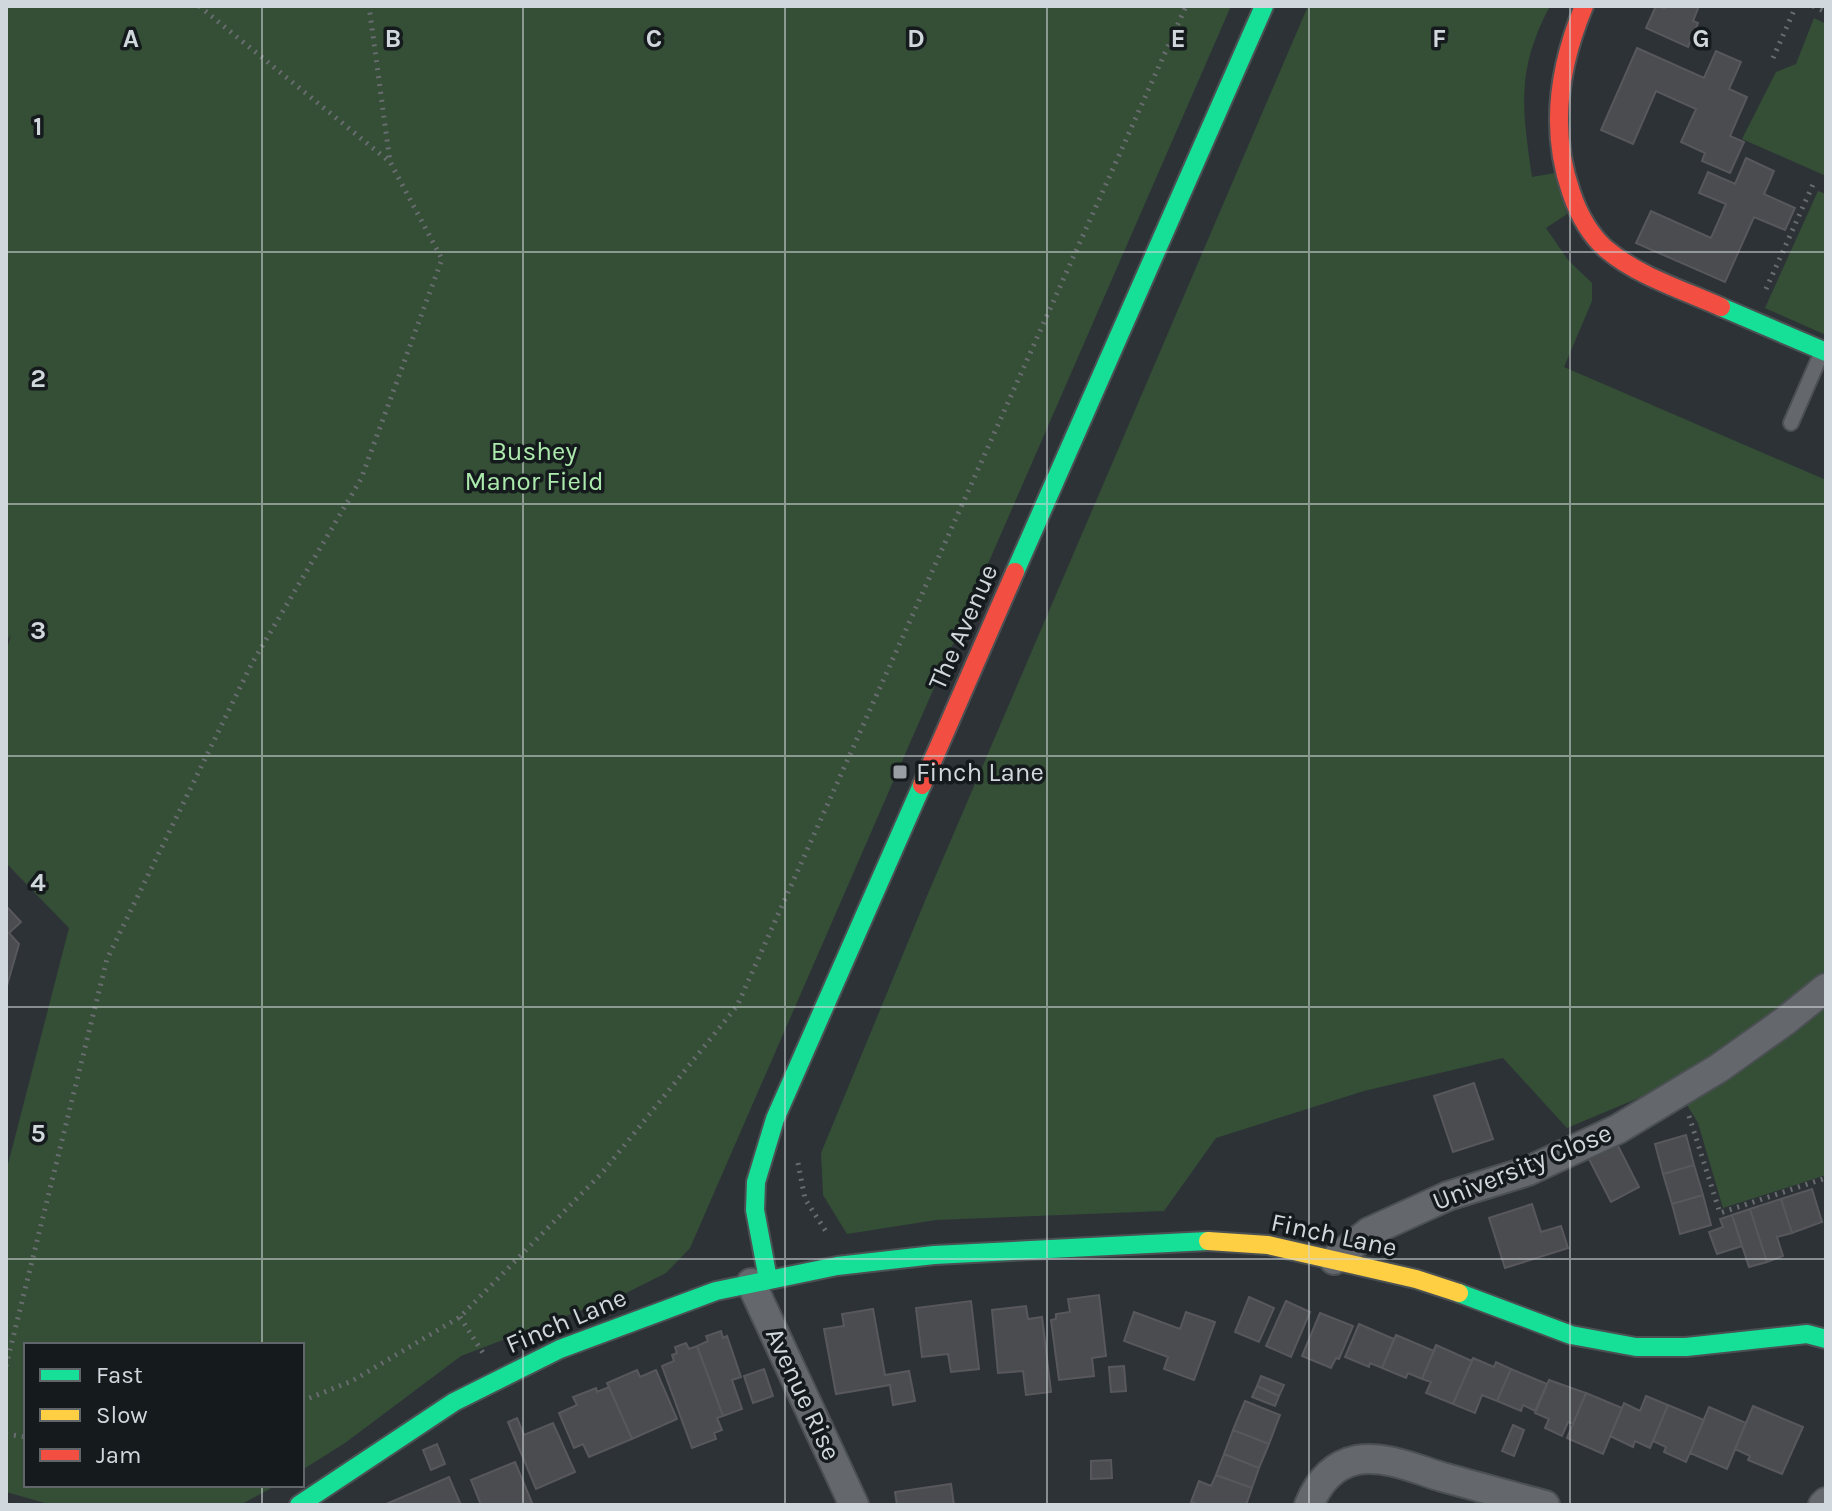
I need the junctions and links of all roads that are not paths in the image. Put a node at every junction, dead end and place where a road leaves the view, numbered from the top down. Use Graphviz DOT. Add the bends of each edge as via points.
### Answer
graph roads {
  1 [pos="1264,6"];
  2 [pos="1584,6"];
  3 [pos="1824,352"];
  4 [pos="1791,423"];
  5 [pos="1826,988"];
  6 [pos="1334,1260"];
  7 [pos="760,1281"];
  8 [pos="1826,1339"];
  9 [pos="299,1505"];
  10 [pos="854,1505"];
  11 [pos="1309,1505"];
  12 [pos="1545,1505"];
  1 -- 7 [label="street, The Avenue" via="775,1119 756,1182"];
  2 -- 3 [label="street" via="1562,71 1557,116 1568,183 1589,231 1641,272"];
  3 -- 4 [label="lane"];
  5 -- 6 [label="street, University Close" via="1719,1068 1618,1129 1528,1171 1448,1196 1369,1232"];
  6 -- 7 [label="street, Finch Lane" via="1268,1245 1207,1241 934,1255"];
  6 -- 8 [label="street, Finch Lane" via="1429,1283 1571,1335 1636,1347 1807,1334"];
  7 -- 9 [label="street, Finch Lane" via="645,1316 499,1378"];
  7 -- 10 [label="street, Avenue Rise"];
  11 -- 12 [label="street" via="1320,1482 1360,1460 1391,1462"];
}
